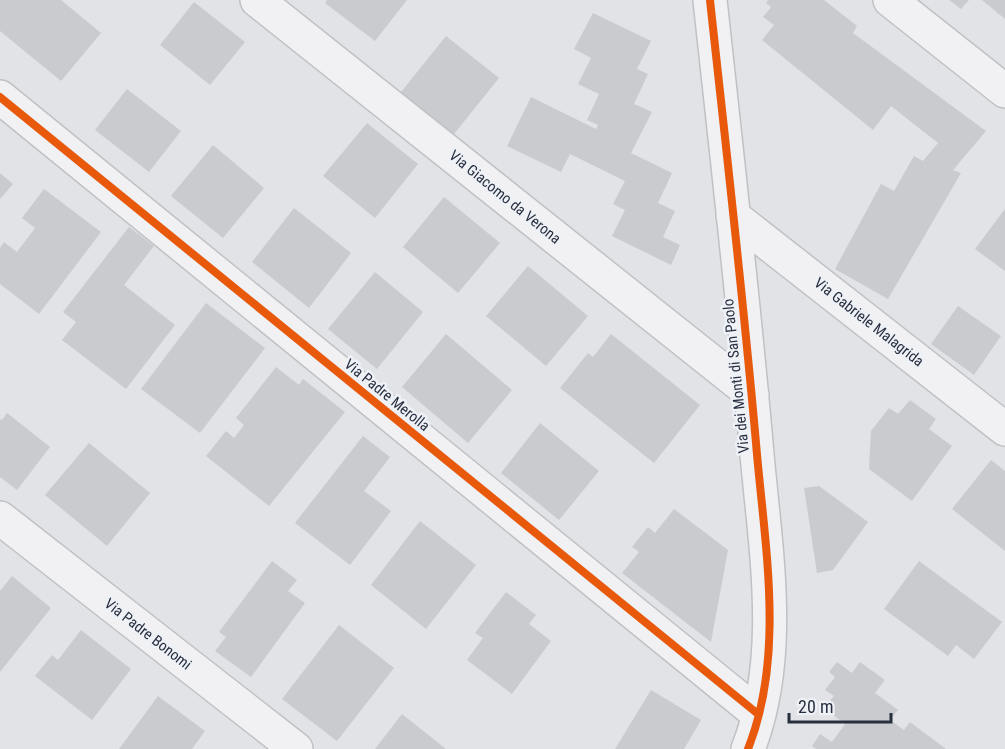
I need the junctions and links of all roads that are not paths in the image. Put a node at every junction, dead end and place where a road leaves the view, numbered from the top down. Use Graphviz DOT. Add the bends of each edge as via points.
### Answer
graph roads {
  1 [pos="257,0"];
  2 [pos="710,0"];
  3 [pos="890,0"];
  4 [pos="1005,91"];
  5 [pos="0,97"];
  6 [pos="733,216"];
  7 [pos="752,394"];
  8 [pos="1005,429"];
  9 [pos="0,518"];
  10 [pos="753,739"];
  11 [pos="296,749"];
  1 -- 7 [label="street, Via Giacomo da Verona"];
  2 -- 6 [label="street, Via dei Monti di San Paolo"];
  3 -- 4 [label="street"];
  5 -- 10 [label="street, Via Padre Merolla"];
  6 -- 7 [label="street, Via dei Monti di San Paolo"];
  6 -- 8 [label="street, Via Gabriele Malagrida"];
  7 -- 10 [label="street, Via dei Monti di San Paolo" via="769,600 766,669"];
  9 -- 11 [label="street, Via Padre Bonomi"];
}
